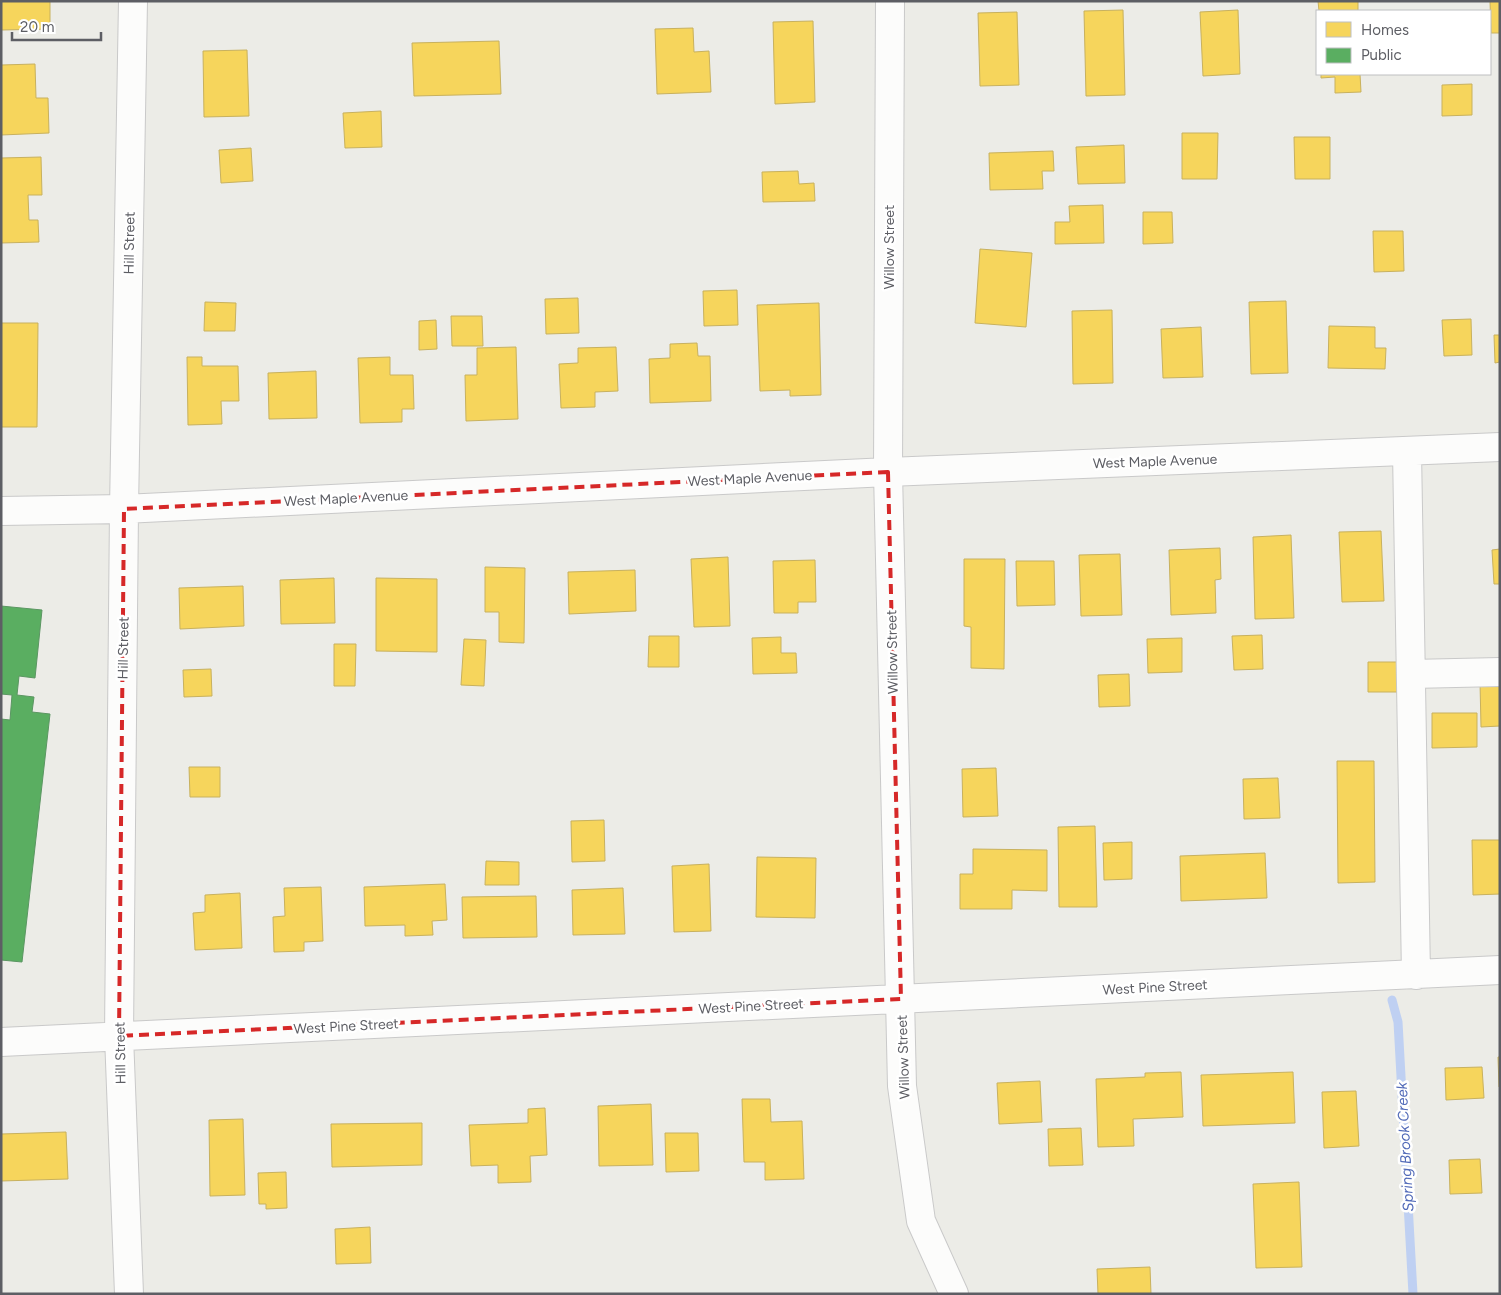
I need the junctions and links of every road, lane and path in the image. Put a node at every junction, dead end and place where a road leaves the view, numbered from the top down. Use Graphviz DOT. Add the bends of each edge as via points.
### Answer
graph roads {
  1 [pos="133,1"];
  2 [pos="890,1"];
  3 [pos="1500,447"];
  4 [pos="1407,451"];
  5 [pos="888,472"];
  6 [pos="124,509"];
  7 [pos="1,511"];
  8 [pos="1500,672"];
  9 [pos="1411,674"];
  10 [pos="1500,970"];
  11 [pos="1416,975"];
  12 [pos="901,999"];
  13 [pos="119,1036"];
  14 [pos="1,1042"];
  15 [pos="129,1294"];
  16 [pos="954,1294"];
  1 -- 6 [label="street, Hill Street"];
  2 -- 5 [label="street, Willow Street"];
  3 -- 4 [label="street, West Maple Avenue"];
  4 -- 5 [label="street, West Maple Avenue"];
  4 -- 9 [label="street"];
  5 -- 6 [label="street, West Maple Avenue"];
  5 -- 12 [label="street, Willow Street"];
  6 -- 7 [label="street, West Maple Avenue"];
  6 -- 13 [label="street, Hill Street"];
  8 -- 9 [label="street"];
  9 -- 11 [label="street"];
  10 -- 11 [label="street, West Pine Street"];
  11 -- 12 [label="street, West Pine Street"];
  12 -- 13 [label="street, West Pine Street"];
  12 -- 16 [label="street, Willow Street" via="902,1086 921,1221"];
  13 -- 14 [label="street, West Pine Street"];
  13 -- 15 [label="street, Hill Street"];
}
